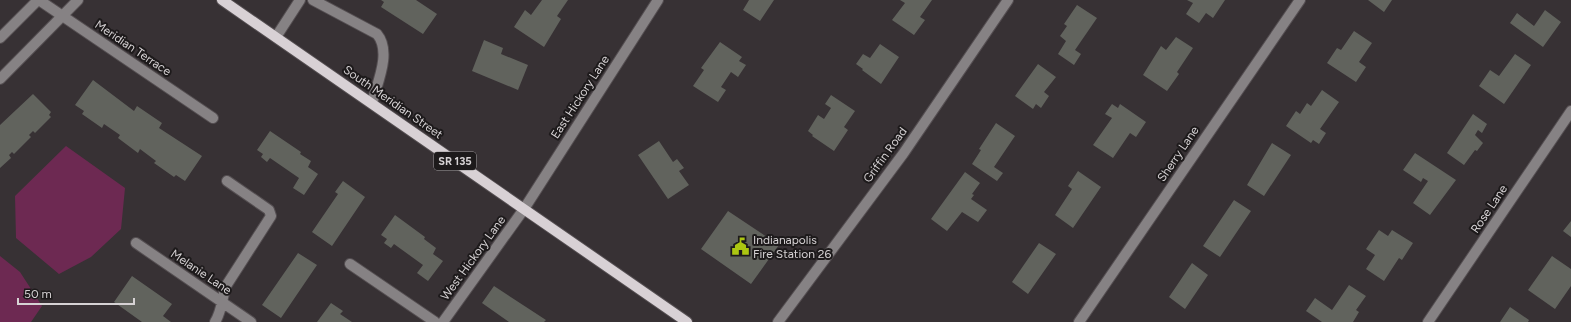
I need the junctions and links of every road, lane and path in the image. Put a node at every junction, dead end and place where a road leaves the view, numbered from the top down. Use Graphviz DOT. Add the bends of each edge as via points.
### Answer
graph roads {
  1 [pos="38,0"];
  2 [pos="78,0"];
  3 [pos="222,0"];
  4 [pos="300,0"];
  5 [pos="312,0"];
  6 [pos="658,0"];
  7 [pos="1008,0"];
  8 [pos="1300,0"];
  9 [pos="62,16"];
  10 [pos="276,37"];
  11 [pos="0,38"];
  12 [pos="0,79"];
  13 [pos="372,103"];
  14 [pos="1571,111"];
  15 [pos="213,118"];
  16 [pos="227,181"];
  17 [pos="524,209"];
  18 [pos="136,243"];
  19 [pos="350,264"];
  20 [pos="223,303"];
  21 [pos="215,322"];
  22 [pos="251,322"];
  23 [pos="435,322"];
  24 [pos="443,322"];
  25 [pos="687,322"];
  26 [pos="778,322"];
  27 [pos="1079,322"];
  28 [pos="1428,322"];
  1 -- 9 [label="street, Meridian Terrace"];
  1 -- 11 [label="street"];
  2 -- 9 [label="street"];
  3 -- 10 [label="main road, South Meridian Street / SR 135"];
  4 -- 10 [label="street"];
  5 -- 13 [label="street" via="377,34 382,40 383,61"];
  6 -- 17 [label="street, East Hickory Lane"];
  7 -- 26 [label="street, Griffin Road" via="903,154"];
  8 -- 27 [label="street, Sherry Lane"];
  9 -- 12 [label="street"];
  9 -- 15 [label="street, Meridian Terrace"];
  10 -- 13 [label="main road, South Meridian Street / SR 135"];
  13 -- 17 [label="main road, South Meridian Street / SR 135"];
  14 -- 28 [label="street, Rose Lane"];
  16 -- 20 [label="street" via="272,214 226,286 222,296"];
  17 -- 24 [label="street, West Hickory Lane"];
  17 -- 25 [label="main road, South Meridian Street / SR 135"];
  18 -- 20 [label="street, Melanie Lane"];
  19 -- 23 [label="street"];
  20 -- 21 [label="street"];
  20 -- 22 [label="street, Melanie Lane"];
}
